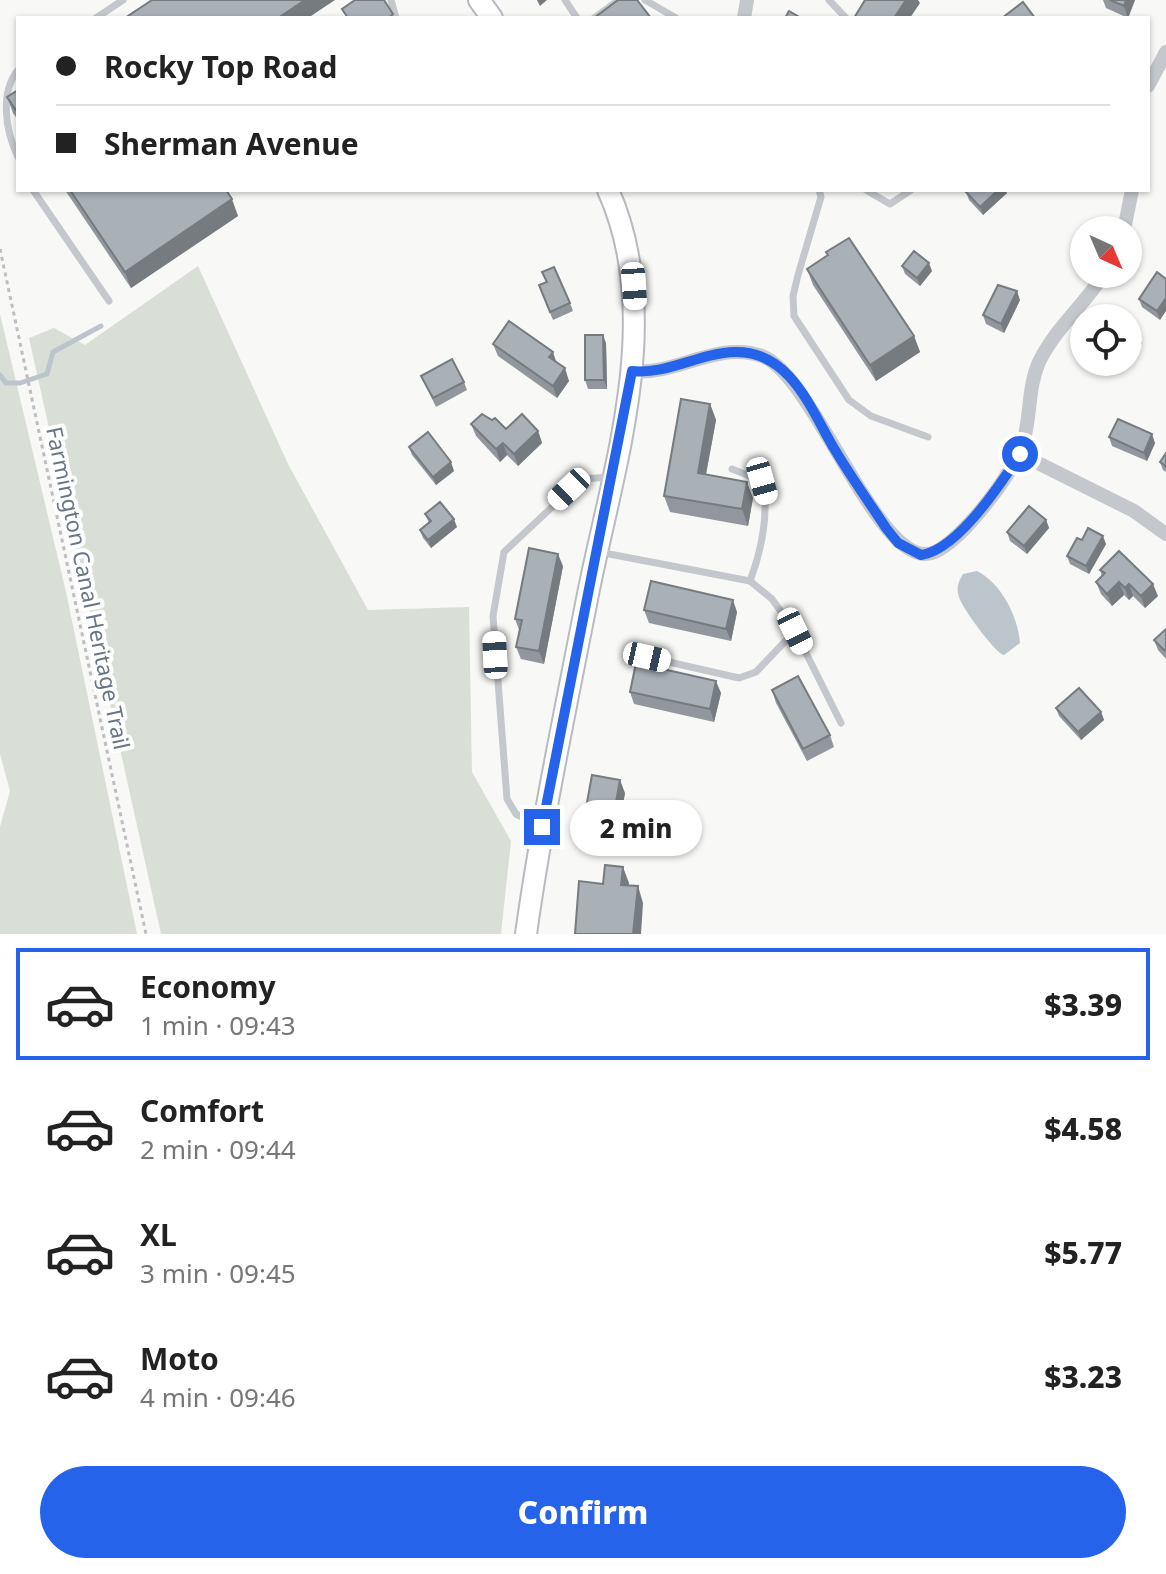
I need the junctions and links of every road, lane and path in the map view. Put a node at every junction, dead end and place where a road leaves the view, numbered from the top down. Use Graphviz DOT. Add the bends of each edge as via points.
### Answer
graph roads {
  1 [pos="123,0"];
  2 [pos="619,0"];
  3 [pos="645,0"];
  4 [pos="829,0"];
  5 [pos="99,16"];
  6 [pos="597,16"];
  7 [pos="673,16"];
  8 [pos="844,16"];
  9 [pos="1166,52"];
  10 [pos="16,73"];
  11 [pos="1150,82"];
  12 [pos="16,152"];
  13 [pos="34,192"];
  14 [pos="609,192"];
  15 [pos="820,192"];
  16 [pos="869,192"];
  17 [pos="908,192"];
  18 [pos="1132,192"];
  19 [pos="1127,216"];
  20 [pos="0,249"];
  21 [pos="1093,288"];
  22 [pos="109,301"];
  23 [pos="632,371"];
  24 [pos="928,437"];
  25 [pos="1020,454"];
  26 [pos="732,469"];
  27 [pos="611,477"];
  28 [pos="1166,534"];
  29 [pos="597,552"];
  30 [pos="750,581"];
  31 [pos="795,631"];
  32 [pos="647,657"];
  33 [pos="841,723"];
  34 [pos="542,827"];
  35 [pos="146,934"];
  36 [pos="526,934"];
  1 -- 5 [label="lane"];
  2 -- 6 [label="lane"];
  3 -- 7 [label="lane"];
  4 -- 8 [label="lane"];
  9 -- 11 [label="street"];
  10 -- 12 [label="lane" via="3,89 0,112"];
  13 -- 22 [label="lane"];
  14 -- 23 [label="main road" via="634,286"];
  15 -- 24 [label="lane" via="793,296 794,316 849,400 871,416"];
  16 -- 17 [label="lane" via="890,204"];
  18 -- 19 [label="street"];
  20 -- 35 [label="path, Farmington Canal Heritage Trail"];
  21 -- 25 [label="street" via="1038,364"];
  23 -- 25 [label="street" via="656,372 736,352 769,360 796,384 886,528 898,543 921,555 945,546 958,534"];
  23 -- 27 [label="main road"];
  25 -- 28 [label="street" via="1134,511"];
  26 -- 30 [label="lane" via="762,481 766,496"];
  27 -- 29 [label="main road"];
  27 -- 34 [label="lane" via="582,479 504,552 493,616 507,799 516,814"];
  29 -- 30 [label="lane"];
  29 -- 34 [label="main road"];
  30 -- 31 [label="lane" via="772,599"];
  31 -- 32 [label="lane" via="756,672 739,678"];
  31 -- 33 [label="lane"];
  34 -- 36 [label="main road"];
}
